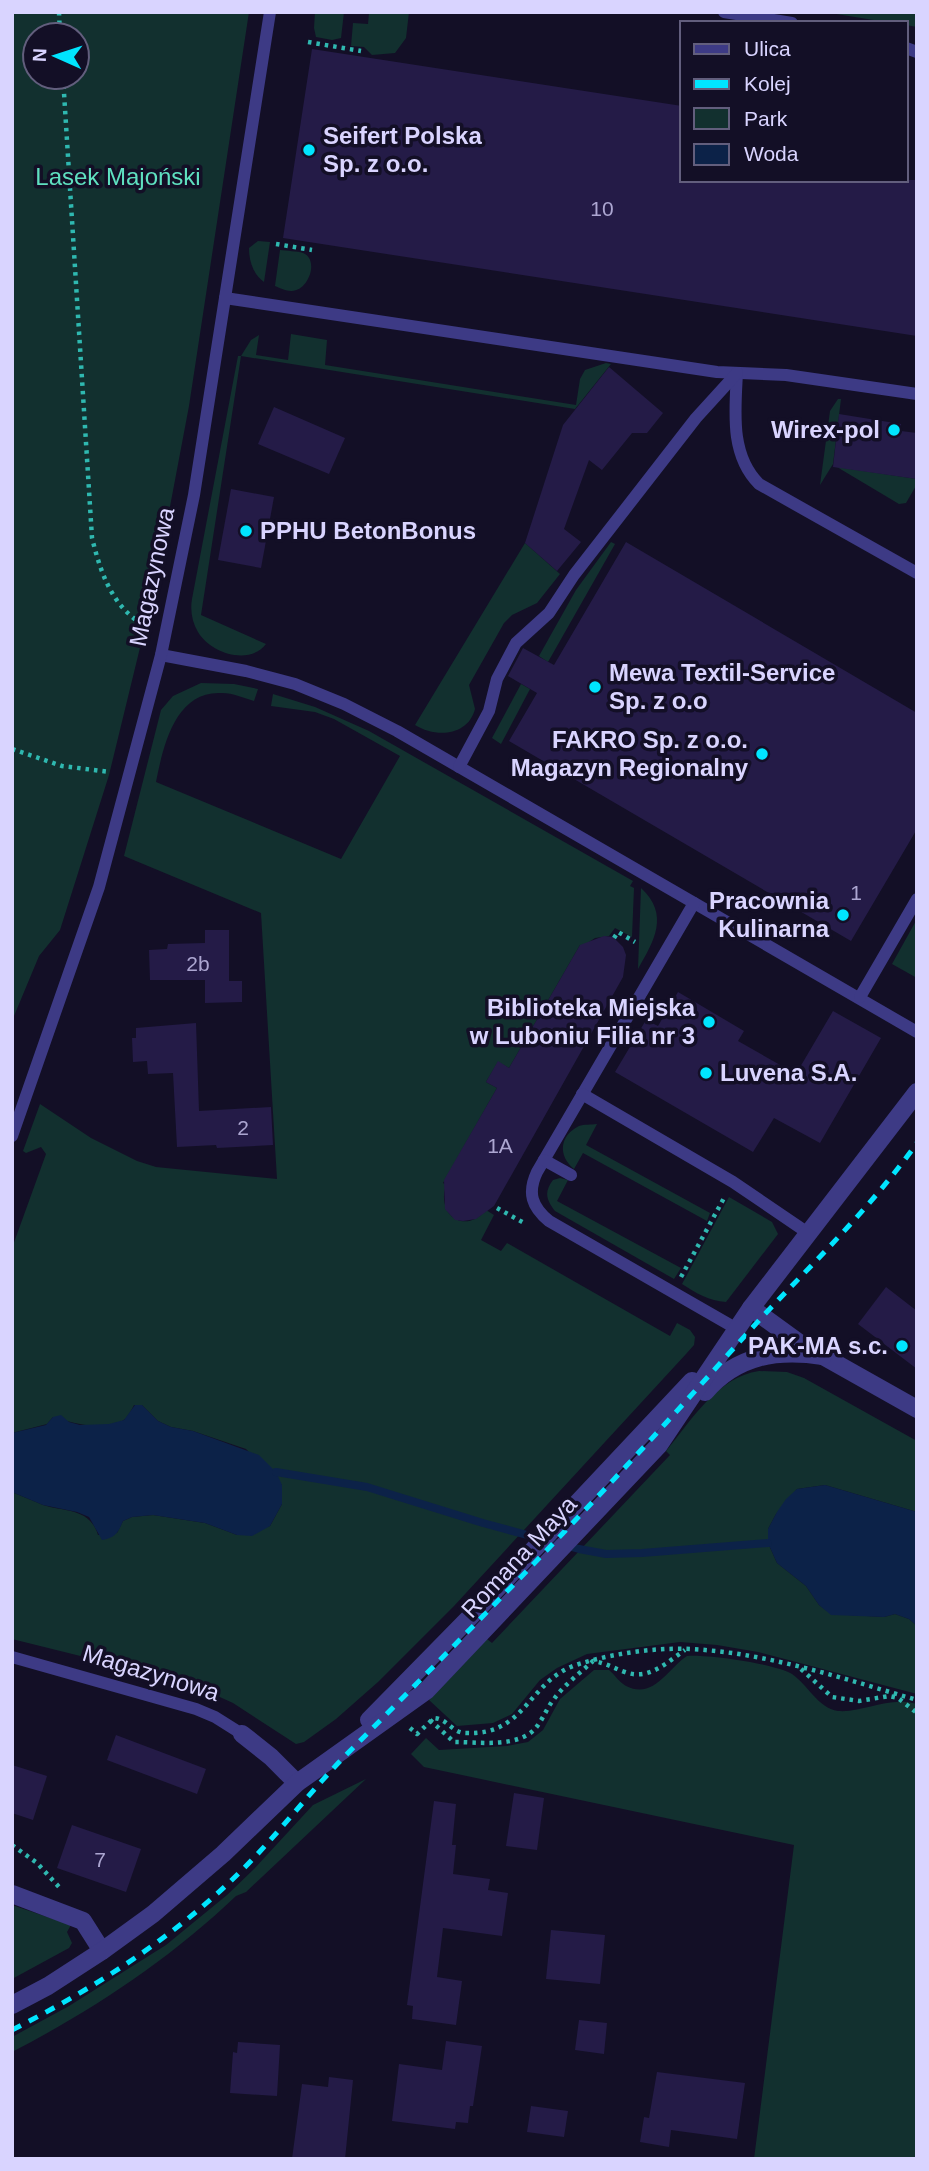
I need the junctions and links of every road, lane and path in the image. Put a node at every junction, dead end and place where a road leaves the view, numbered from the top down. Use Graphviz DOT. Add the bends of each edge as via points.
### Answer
graph roads {
  1 [pos="270,12"];
  2 [pos="724,12"];
  3 [pos="780,21"];
  4 [pos="307,42"];
  5 [pos="361,51"];
  6 [pos="64,91"];
  7 [pos="276,244"];
  8 [pos="312,250"];
  9 [pos="225,298"];
  10 [pos="737,373"];
  11 [pos="917,394"];
  12 [pos="917,573"];
  13 [pos="166,633"];
  14 [pos="161,655"];
  15 [pos="12,749"];
  16 [pos="459,767"];
  17 [pos="130,775"];
  18 [pos="917,899"];
  19 [pos="694,903"];
  20 [pos="614,938"];
  21 [pos="635,942"];
  22 [pos="860,997"];
  23 [pos="917,1032"];
  24 [pos="917,1092"];
  25 [pos="582,1094"];
  26 [pos="12,1136"];
  27 [pos="544,1160"];
  28 [pos="570,1175"];
  29 [pos="725,1195"];
  30 [pos="808,1233"];
  31 [pos="673,1293"];
  32 [pos="751,1308"];
  33 [pos="733,1334"];
  34 [pos="823,1356"];
  35 [pos="917,1409"];
  36 [pos="659,1445"];
  37 [pos="686,1649"];
  38 [pos="12,1657"];
  39 [pos="593,1661"];
  40 [pos="800,1668"];
  41 [pos="917,1700"];
  42 [pos="917,1713"];
  43 [pos="402,1720"];
  44 [pos="430,1720"];
  45 [pos="242,1734"];
  46 [pos="303,1779"];
  47 [pos="12,1845"];
  48 [pos="12,1894"];
  49 [pos="64,1894"];
  50 [pos="102,1951"];
  51 [pos="12,2005"];
  1 -- 9 [label="lane, Magazynowa"];
  2 -- 3 [label="lane"];
  4 -- 5 [label="path"];
  6 -- 13 [label="path" via="92,538 98,564 120,605 147,627"];
  7 -- 8 [label="path"];
  9 -- 10 [label="lane"];
  9 -- 13 [label="lane, Magazynowa" via="194,495"];
  10 -- 11 [label="lane" via="786,374"];
  10 -- 12 [label="lane" via="738,444 749,474"];
  10 -- 16 [label="lane" via="688,428 550,612 516,643 500,672 489,711"];
  13 -- 14 [label="lane, Magazynowa"];
  14 -- 16 [label="lane" via="295,684 344,704"];
  14 -- 17 [label="lane, Magazynowa"];
  15 -- 17 [label="path" via="62,766"];
  16 -- 19 [label="lane"];
  17 -- 26 [label="lane, Magazynowa" via="87,926"];
  18 -- 22 [label="lane"];
  19 -- 22 [label="lane"];
  19 -- 25 [label="lane"];
  20 -- 21 [label="path" via="618,932"];
  22 -- 23 [label="lane"];
  24 -- 30 [label="street, Romana Maya"];
  25 -- 27 [label="lane"];
  25 -- 30 [label="lane" via="733,1182"];
  27 -- 28 [label="lane"];
  27 -- 31 [label="lane" via="532,1183 539,1213"];
  29 -- 31 [label="path"];
  30 -- 32 [label="street, Romana Maya"];
  31 -- 33 [label="lane"];
  32 -- 33 [label="street, Romana Maya"];
  32 -- 34 [label="street"];
  33 -- 36 [label="street, Romana Maya"];
  33 -- 46 [label="street, Romana Maya" via="404,1687"];
  34 -- 35 [label="street"];
  34 -- 36 [label="street" via="782,1353 732,1368 719,1376"];
  36 -- 46 [label="street, Romana Maya" via="426,1691"];
  37 -- 39 [label="path" via="617,1654"];
  37 -- 39 [label="path" via="649,1673 629,1674"];
  37 -- 40 [label="path"];
  38 -- 45 [label="lane, Magazynowa" via="197,1709"];
  39 -- 44 [label="path" via="556,1675 503,1727 466,1733 456,1732 440,1719"];
  39 -- 44 [label="path" via="555,1697 537,1726 519,1738 454,1741"];
  40 -- 41 [label="path"];
  40 -- 42 [label="path" via="832,1697 859,1701 889,1696"];
  43 -- 44 [label="path" via="417,1734"];
  45 -- 46 [label="street, Magazynowa"];
  46 -- 50 [label="street, Romana Maya" via="195,1879"];
  47 -- 49 [label="path" via="42,1867"];
  48 -- 50 [label="street" via="83,1921"];
  50 -- 51 [label="street, Romana Maya"];
}
